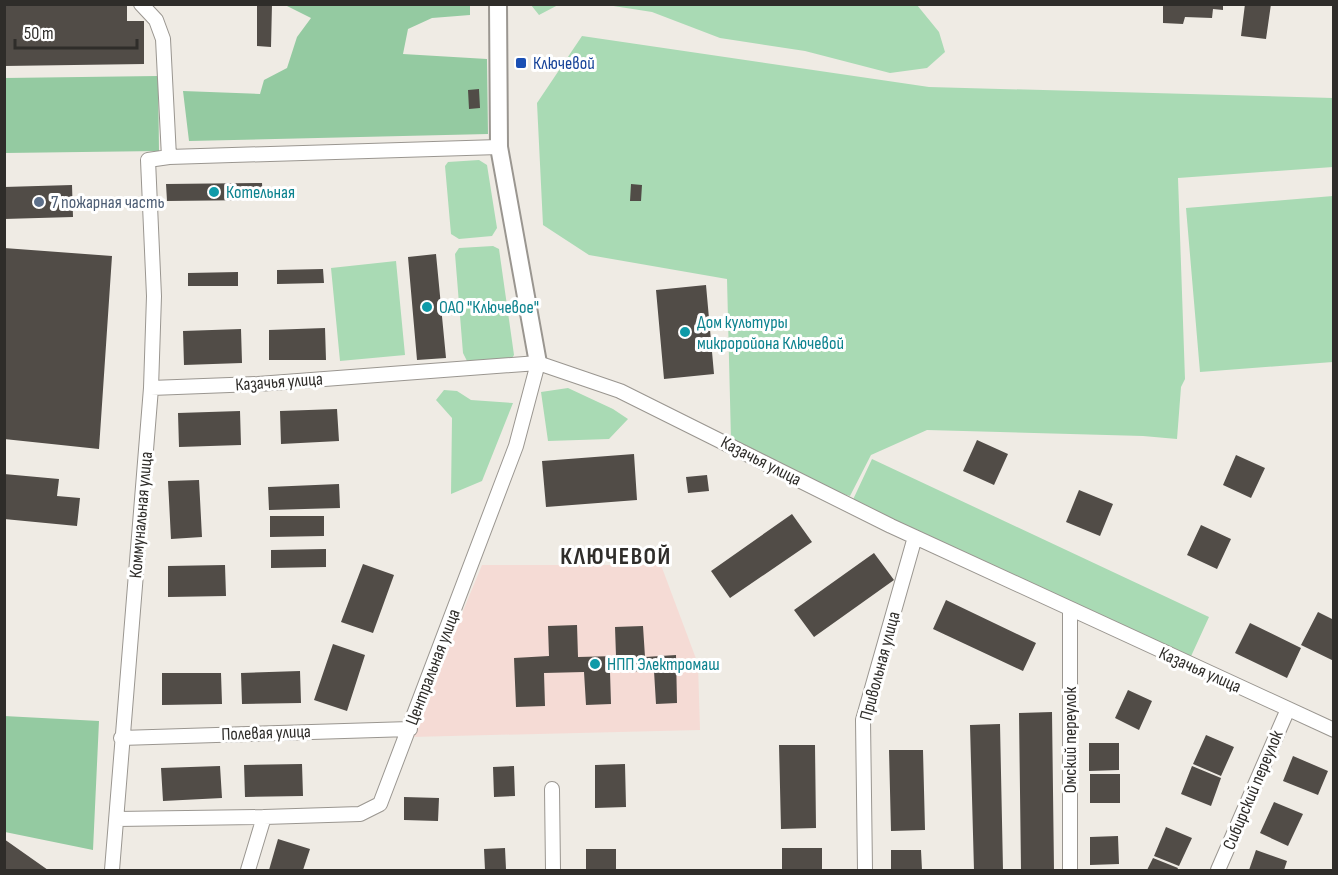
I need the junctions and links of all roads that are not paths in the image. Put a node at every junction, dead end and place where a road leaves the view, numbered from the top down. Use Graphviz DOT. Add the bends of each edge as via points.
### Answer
graph roads {
  1 [pos="141,4"];
  2 [pos="498,4"];
  3 [pos="499,147"];
  4 [pos="169,157"];
  5 [pos="537,363"];
  6 [pos="151,388"];
  7 [pos="915,537"];
  8 [pos="1070,610"];
  9 [pos="1288,709"];
  10 [pos="410,729"];
  11 [pos="1334,730"];
  12 [pos="121,738"];
  13 [pos="552,789"];
  14 [pos="264,817"];
  15 [pos="117,819"];
  16 [pos="112,870"];
  17 [pos="248,870"];
  18 [pos="553,870"];
  19 [pos="865,870"];
  20 [pos="1070,870"];
  21 [pos="1218,870"];
  1 -- 4 [label="street" via="156,20 164,39"];
  2 -- 3 [label="street"];
  3 -- 4 [label="street"];
  3 -- 5 [label="street"];
  4 -- 6 [label="street, Коммунальная улица" via="148,160 154,296"];
  5 -- 6 [label="street, Казачья улица"];
  5 -- 7 [label="street, Казачья улица" via="620,391"];
  5 -- 10 [label="street, Центральная улица" via="516,446"];
  6 -- 12 [label="street, Коммунальная улица"];
  7 -- 8 [label="street, Казачья улица"];
  7 -- 19 [label="street, Привольная улица" via="863,720"];
  8 -- 9 [label="street, Казачья улица"];
  8 -- 20 [label="street, Омский переулок"];
  9 -- 11 [label="street, Казачья улица"];
  9 -- 21 [label="street, Сибирский переулок"];
  10 -- 12 [label="street, Полевая улица"];
  10 -- 14 [label="street, Центральная улица" via="380,804 360,814"];
  12 -- 15 [label="street, Коммунальная улица"];
  13 -- 18 [label="street"];
  14 -- 15 [label="street, Центральная улица"];
  14 -- 17 [label="street"];
  15 -- 16 [label="street, Коммунальная улица"];
}
